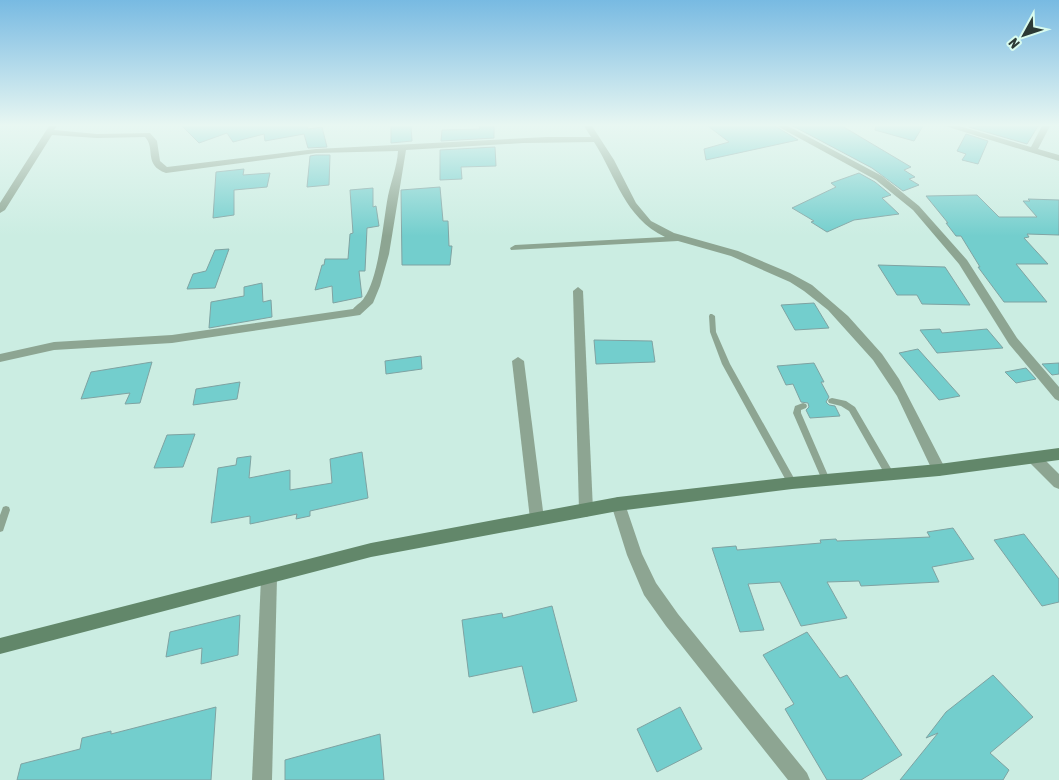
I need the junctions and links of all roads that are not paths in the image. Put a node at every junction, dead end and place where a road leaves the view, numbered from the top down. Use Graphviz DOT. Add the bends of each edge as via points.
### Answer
graph roads {
  1 [pos="30,162"];
  2 [pos="156,162"];
  3 [pos="234,162"];
  4 [pos="401,162"];
  5 [pos="610,162"];
  6 [pos="849,162"];
  7 [pos="0,210"];
  8 [pos="680,239"];
  9 [pos="515,248"];
  10 [pos="578,291"];
  11 [pos="712,316"];
  12 [pos="0,358"];
  13 [pos="518,361"];
  14 [pos="1059,396"];
  15 [pos="832,401"];
  16 [pos="803,406"];
  17 [pos="1059,454"];
  18 [pos="1034,458"];
  19 [pos="939,470"];
  20 [pos="890,475"];
  21 [pos="826,480"];
  22 [pos="792,483"];
  23 [pos="1059,483"];
  24 [pos="618,504"];
  25 [pos="6,510"];
  26 [pos="586,510"];
  27 [pos="537,519"];
  28 [pos="0,528"];
  29 [pos="269,578"];
  30 [pos="0,646"];
  31 [pos="262,780"];
  32 [pos="800,780"];
  1 -- 7 [label="street"];
  2 -- 3 [label="street" via="166,170"];
  4 -- 12 [label="street" via="375,286 369,300 356,312 172,340 54,346"];
  5 -- 8 [label="street" via="638,213 647,222"];
  6 -- 14 [label="street" via="878,178 916,208 963,262 1013,341"];
  8 -- 9 [label="street"];
  8 -- 19 [label="street" via="728,251 755,262 801,284 829,305 871,349 895,382"];
  10 -- 26 [label="street"];
  11 -- 22 [label="lane" via="713,332 726,364"];
  13 -- 27 [label="street"];
  15 -- 20 [label="lane" via="852,409"];
  16 -- 21 [label="lane" via="797,413"];
  17 -- 18 [label="main road"];
  18 -- 19 [label="main road"];
  18 -- 23 [label="street"];
  19 -- 20 [label="main road"];
  20 -- 21 [label="main road"];
  21 -- 22 [label="main road"];
  22 -- 24 [label="main road"];
  24 -- 26 [label="main road"];
  24 -- 32 [label="street" via="650,589"];
  25 -- 28 [label="lane"];
  26 -- 27 [label="main road"];
  27 -- 29 [label="main road" via="372,550"];
  29 -- 30 [label="main road"];
  29 -- 31 [label="street"];
}
